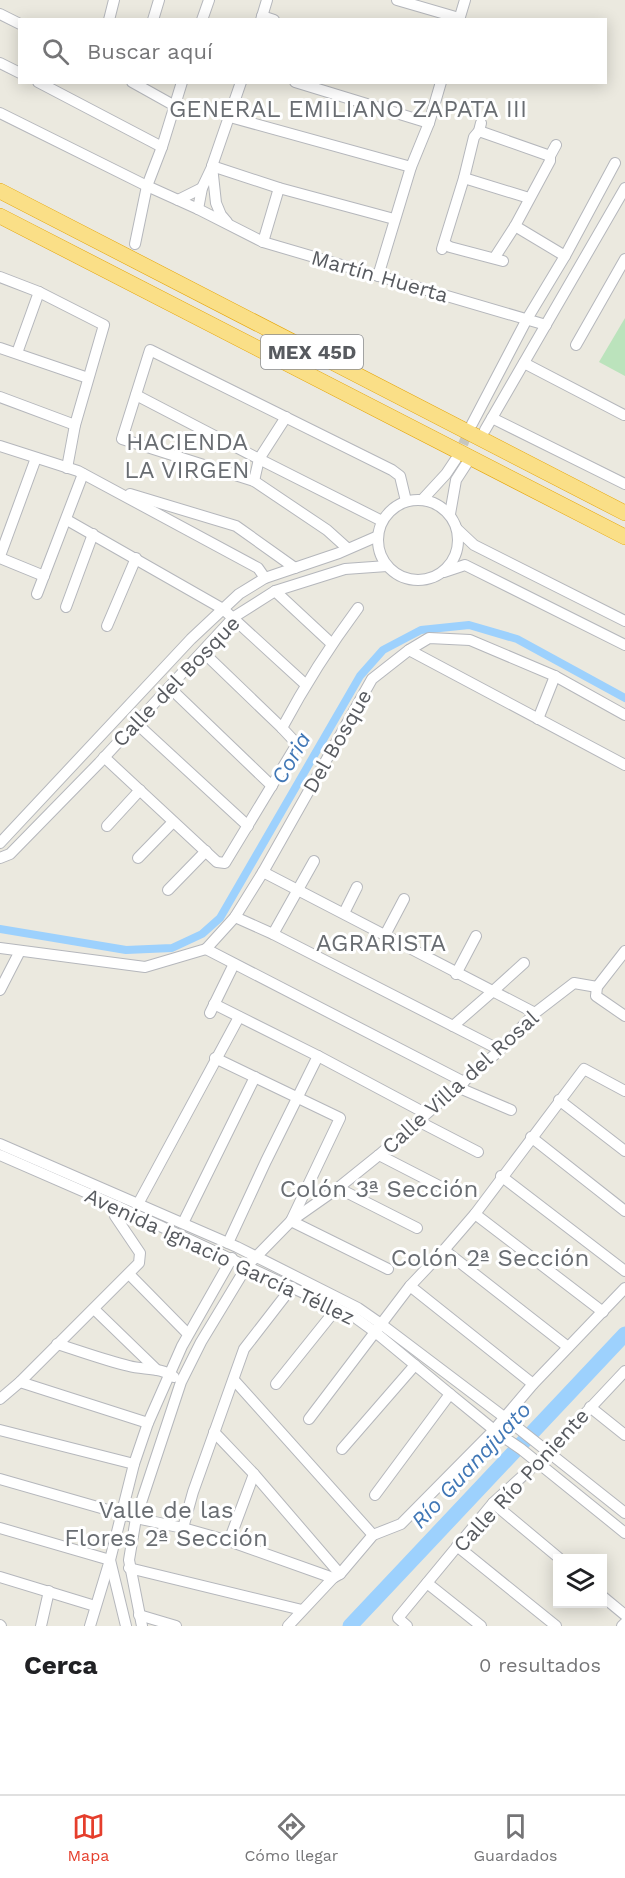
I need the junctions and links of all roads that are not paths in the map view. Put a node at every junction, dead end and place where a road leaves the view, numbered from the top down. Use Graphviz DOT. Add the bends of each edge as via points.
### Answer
graph roads {
  1 [pos="114,0"];
  2 [pos="159,0"];
  3 [pos="209,0"];
  4 [pos="267,0"];
  5 [pos="397,0"];
  6 [pos="465,0"];
  7 [pos="0,14"];
  8 [pos="110,18"];
  9 [pos="154,18"];
  10 [pos="203,18"];
  11 [pos="262,18"];
  12 [pos="456,18"];
  13 [pos="459,18"];
  14 [pos="18,23"];
  15 [pos="0,63"];
  16 [pos="18,72"];
  17 [pos="42,84"];
  18 [pos="135,84"];
  19 [pos="181,84"];
  20 [pos="240,84"];
  21 [pos="302,84"];
  22 [pos="440,84"];
  23 [pos="175,106"];
  24 [pos="0,113"];
  25 [pos="230,117"];
  26 [pos="429,123"];
  27 [pos="556,145"];
  28 [pos="162,147"];
  29 [pos="550,156"];
  30 [pos="615,163"];
  31 [pos="212,166"];
  32 [pos="411,167"];
  33 [pos="464,178"];
  34 [pos="147,186"];
  35 [pos="202,188"];
  36 [pos="279,188"];
  37 [pos="625,188"];
  38 [pos="0,191"];
  39 [pos="529,198"];
  40 [pos="178,200"];
  41 [pos="198,209"];
  42 [pos="0,216"];
  43 [pos="394,219"];
  44 [pos="516,223"];
  45 [pos="231,227"];
  46 [pos="262,243"];
  47 [pos="135,244"];
  48 [pos="566,254"];
  49 [pos="625,259"];
  50 [pos="378,276"];
  51 [pos="0,277"];
  52 [pos="39,292"];
  53 [pos="527,318"];
  54 [pos="546,325"];
  55 [pos="576,345"];
  56 [pos="0,348"];
  57 [pos="17,353"];
  58 [pos="524,363"];
  59 [pos="88,378"];
  60 [pos="135,395"];
  61 [pos="0,397"];
  62 [pos="624,415"];
  63 [pos="286,417"];
  64 [pos="492,418"];
  65 [pos="472,424"];
  66 [pos="75,425"];
  67 [pos="485,430"];
  68 [pos="0,446"];
  69 [pos="36,458"];
  70 [pos="259,459"];
  71 [pos="67,468"];
  72 [pos="83,474"];
  73 [pos="254,481"];
  74 [pos="625,484"];
  75 [pos="107,487"];
  76 [pos="422,500"];
  77 [pos="406,501"];
  78 [pos="625,513"];
  79 [pos="450,514"];
  80 [pos="67,520"];
  81 [pos="382,521"];
  82 [pos="457,528"];
  83 [pos="93,534"];
  84 [pos="378,536"];
  85 [pos="625,537"];
  86 [pos="347,548"];
  87 [pos="0,557"];
  88 [pos="136,558"];
  89 [pos="387,566"];
  90 [pos="295,568"];
  91 [pos="444,572"];
  92 [pos="44,576"];
  93 [pos="265,578"];
  94 [pos="275,591"];
  95 [pos="37,594"];
  96 [pos="66,607"];
  97 [pos="358,608"];
  98 [pos="223,609"];
  99 [pos="234,617"];
  100 [pos="625,621"];
  101 [pos="107,626"];
  102 [pos="332,644"];
  103 [pos="625,645"];
  104 [pos="409,650"];
  105 [pos="203,652"];
  106 [pos="555,676"];
  107 [pos="305,684"];
  108 [pos="170,688"];
  109 [pos="625,715"];
  110 [pos="538,719"];
  111 [pos="136,723"];
  112 [pos="282,728"];
  113 [pos="104,757"];
  114 [pos="625,765"];
  115 [pos="272,786"];
  116 [pos="140,790"];
  117 [pos="173,822"];
  118 [pos="106,826"];
  119 [pos="248,826"];
  120 [pos="0,843"];
  121 [pos="206,851"];
  122 [pos="0,858"];
  123 [pos="138,858"];
  124 [pos="314,861"];
  125 [pos="262,872"];
  126 [pos="357,887"];
  127 [pos="298,889"];
  128 [pos="168,890"];
  129 [pos="404,899"];
  130 [pos="344,913"];
  131 [pos="235,917"];
  132 [pos="273,934"];
  133 [pos="385,935"];
  134 [pos="476,936"];
  135 [pos="0,948"];
  136 [pos="206,949"];
  137 [pos="20,951"];
  138 [pos="624,954"];
  139 [pos="234,963"];
  140 [pos="524,963"];
  141 [pos="456,974"];
  142 [pos="0,990"];
  143 [pos="597,991"];
  144 [pos="492,992"];
  145 [pos="535,1013"];
  146 [pos="625,1016"];
  147 [pos="239,1017"];
  148 [pos="453,1026"];
  149 [pos="500,1050"];
  150 [pos="318,1056"];
  151 [pos="215,1058"];
  152 [pos="255,1077"];
  153 [pos="460,1084"];
  154 [pos="625,1090"];
  155 [pos="299,1097"];
  156 [pos="559,1100"];
  157 [pos="511,1110"];
  158 [pos="422,1117"];
  159 [pos="531,1137"];
  160 [pos="0,1144"];
  161 [pos="625,1150"];
  162 [pos="478,1152"];
  163 [pos="0,1155"];
  164 [pos="379,1155"];
  165 [pos="27,1161"];
  166 [pos="501,1176"];
  167 [pos="338,1188"];
  168 [pos="449,1191"];
  169 [pos="138,1203"];
  170 [pos="117,1206"];
  171 [pos="625,1211"];
  172 [pos="474,1214"];
  173 [pos="291,1221"];
  174 [pos="183,1223"];
  175 [pos="417,1228"];
  176 [pos="228,1243"];
  177 [pos="444,1250"];
  178 [pos="255,1256"];
  179 [pos="232,1258"];
  180 [pos="247,1266"];
  181 [pos="388,1269"];
  182 [pos="625,1271"];
  183 [pos="129,1274"];
  184 [pos="410,1286"];
  185 [pos="292,1287"];
  186 [pos="625,1288"];
  187 [pos="337,1308"];
  188 [pos="94,1310"];
  189 [pos="603,1312"];
  190 [pos="378,1328"];
  191 [pos="188,1334"];
  192 [pos="57,1344"];
  193 [pos="568,1347"];
  194 [pos="414,1365"];
  195 [pos="157,1370"];
  196 [pos="625,1371"];
  197 [pos="170,1373"];
  198 [pos="234,1380"];
  199 [pos="20,1382"];
  200 [pos="181,1382"];
  201 [pos="276,1384"];
  202 [pos="533,1384"];
  203 [pos="450,1394"];
  204 [pos="1,1397"];
  205 [pos="590,1407"];
  206 [pos="309,1419"];
  207 [pos="507,1419"];
  208 [pos="148,1423"];
  209 [pos="0,1430"];
  210 [pos="214,1432"];
  211 [pos="496,1432"];
  212 [pos="625,1435"];
  213 [pos="342,1449"];
  214 [pos="546,1451"];
  215 [pos="536,1461"];
  216 [pos="134,1464"];
  217 [pos="254,1474"];
  218 [pos="0,1479"];
  219 [pos="375,1495"];
  220 [pos="493,1503"];
  221 [pos="625,1513"];
  222 [pos="123,1514"];
  223 [pos="136,1518"];
  224 [pos="0,1528"];
  225 [pos="183,1528"];
  226 [pos="625,1533"];
  227 [pos="373,1535"];
  228 [pos="229,1541"];
  229 [pos="457,1546"];
  230 [pos="554,1554"];
  231 [pos="110,1560"];
  232 [pos="129,1568"];
  233 [pos="336,1576"];
  234 [pos="0,1577"];
  235 [pos="427,1583"];
  236 [pos="49,1591"];
  237 [pos="607,1599"];
  238 [pos="95,1606"];
  239 [pos="302,1610"];
  240 [pos="625,1615"];
  241 [pos="140,1620"];
  242 [pos="41,1626"];
  243 [pos="90,1626"];
  244 [pos="126,1626"];
  245 [pos="176,1626"];
  246 [pos="288,1626"];
  247 [pos="407,1626"];
  248 [pos="481,1626"];
  249 [pos="556,1626"];
  1 -- 8 [label="street"];
  2 -- 9 [label="street"];
  3 -- 10 [label="street"];
  4 -- 11 [label="street"];
  5 -- 12 [label="street"];
  6 -- 13 [label="street"];
  7 -- 14 [label="street"];
  15 -- 16 [label="street"];
  17 -- 28 [label="street"];
  18 -- 23 [label="street"];
  19 -- 23 [label="street"];
  20 -- 25 [label="street"];
  21 -- 26 [label="street"];
  22 -- 26 [label="street"];
  23 -- 28 [label="street"];
  24 -- 34 [label="street"];
  25 -- 31 [label="street"];
  25 -- 32 [label="street"];
  26 -- 32 [label="street"];
  27 -- 29 [label="street"];
  28 -- 34 [label="street"];
  29 -- 33 [label="street" via="480,127 474,136"];
  29 -- 39 [label="street"];
  30 -- 48 [label="street"];
  31 -- 35 [label="street"];
  31 -- 36 [label="street"];
  31 -- 45 [label="street, Martín Huerta" via="220,215"];
  32 -- 43 [label="street"];
  33 -- 39 [label="street"];
  33 -- 44 [label="street" via="443,246 499,259"];
  34 -- 40 [label="street"];
  34 -- 47 [label="street"];
  35 -- 40 [label="street"];
  35 -- 41 [label="street"];
  36 -- 43 [label="street"];
  36 -- 46 [label="street"];
  37 -- 54 [label="street"];
  38 -- 78 [label="highway, MEX 45D"];
  39 -- 44 [label="street"];
  40 -- 41 [label="street"];
  41 -- 45 [label="street"];
  42 -- 85 [label="highway, MEX 45D"];
  43 -- 50 [label="street"];
  44 -- 48 [label="street"];
  45 -- 46 [label="street, Martín Huerta"];
  46 -- 50 [label="street, Martín Huerta"];
  48 -- 53 [label="street"];
  49 -- 55 [label="street"];
  50 -- 53 [label="street, Martín Huerta"];
  51 -- 52 [label="street"];
  52 -- 57 [label="street"];
  52 -- 59 [label="street" via="104,325"];
  53 -- 54 [label="street, Martín Huerta"];
  53 -- 65 [label="street"];
  54 -- 58 [label="street"];
  56 -- 57 [label="street"];
  57 -- 59 [label="street"];
  58 -- 62 [label="street"];
  58 -- 64 [label="street"];
  59 -- 66 [label="street"];
  60 -- 63 [label="street" via="150,350"];
  60 -- 70 [label="street"];
  60 -- 73 [label="street" via="122,439"];
  61 -- 66 [label="street"];
  63 -- 70 [label="street"];
  63 -- 77 [label="street" via="392,470 400,476"];
  64 -- 67 [label="street"];
  64 -- 74 [label="street"];
  66 -- 71 [label="street"];
  68 -- 69 [label="street"];
  69 -- 71 [label="street"];
  69 -- 87 [label="street"];
  70 -- 73 [label="street"];
  70 -- 81 [label="street"];
  71 -- 72 [label="street"];
  72 -- 75 [label="street"];
  72 -- 80 [label="street"];
  73 -- 86 [label="street"];
  75 -- 90 [label="street" via="236,526"];
  75 -- 93 [label="street" via="258,568"];
  76 -- 77 [label="street"];
  76 -- 79 [label="street" via="438,504"];
  76 -- 79 [label="street" via="462,461"];
  77 -- 81 [label="street" via="392,508"];
  79 -- 82 [label="street"];
  80 -- 83 [label="street"];
  80 -- 92 [label="street"];
  81 -- 84 [label="street"];
  82 -- 91 [label="street" via="459,544 454,560"];
  82 -- 100 [label="street" via="474,545"];
  83 -- 88 [label="street"];
  83 -- 96 [label="street"];
  84 -- 86 [label="street, Calle del Bosque"];
  84 -- 89 [label="street" via="379,552"];
  86 -- 90 [label="street, Calle del Bosque"];
  87 -- 92 [label="street"];
  88 -- 98 [label="street"];
  88 -- 101 [label="street"];
  89 -- 91 [label="street" via="399,576 414,580 430,579"];
  89 -- 94 [label="street, Calle del Bosque" via="345,569"];
  90 -- 93 [label="street, Calle del Bosque"];
  91 -- 103 [label="street" via="465,565"];
  92 -- 95 [label="street"];
  93 -- 98 [label="street, Calle del Bosque"];
  94 -- 99 [label="street, Calle del Bosque"];
  94 -- 102 [label="street"];
  97 -- 102 [label="street"];
  98 -- 99 [label="street"];
  98 -- 120 [label="street, Calle del Bosque"];
  99 -- 105 [label="street, Calle del Bosque"];
  99 -- 107 [label="street"];
  102 -- 107 [label="street"];
  104 -- 106 [label="street, Del Bosque" via="429,638 470,640"];
  104 -- 110 [label="street"];
  104 -- 125 [label="street, Del Bosque" via="372,679"];
  105 -- 108 [label="street, Calle del Bosque"];
  105 -- 112 [label="street"];
  106 -- 109 [label="street, Del Bosque"];
  106 -- 110 [label="street"];
  107 -- 112 [label="street"];
  108 -- 111 [label="street, Calle del Bosque"];
  108 -- 115 [label="street"];
  110 -- 114 [label="street"];
  111 -- 113 [label="street, Calle del Bosque"];
  111 -- 119 [label="street"];
  112 -- 115 [label="street" via="297,744"];
  113 -- 116 [label="street"];
  113 -- 122 [label="street, Calle del Bosque" via="10,854"];
  115 -- 119 [label="street"];
  116 -- 117 [label="street"];
  116 -- 118 [label="street"];
  117 -- 121 [label="street"];
  117 -- 123 [label="street"];
  119 -- 121 [label="street" via="225,863 217,862"];
  121 -- 128 [label="street"];
  124 -- 127 [label="street"];
  125 -- 127 [label="street"];
  125 -- 131 [label="street, Del Bosque"];
  126 -- 130 [label="street"];
  127 -- 130 [label="street"];
  127 -- 132 [label="street"];
  129 -- 133 [label="street"];
  130 -- 133 [label="street"];
  131 -- 132 [label="street"];
  131 -- 136 [label="street, Del Bosque"];
  132 -- 148 [label="street"];
  133 -- 141 [label="street"];
  134 -- 141 [label="street"];
  135 -- 137 [label="street"];
  136 -- 137 [label="street" via="145,967"];
  136 -- 139 [label="street"];
  137 -- 142 [label="street"];
  138 -- 143 [label="street"];
  139 -- 147 [label="street" via="212,1008"];
  139 -- 153 [label="street"];
  140 -- 144 [label="street"];
  141 -- 144 [label="street"];
  143 -- 145 [label="street, Calle Villa del Rosal" via="574,982"];
  143 -- 146 [label="street"];
  144 -- 145 [label="street"];
  144 -- 148 [label="street"];
  145 -- 149 [label="street, Calle Villa del Rosal"];
  147 -- 150 [label="street"];
  147 -- 151 [label="street"];
  148 -- 149 [label="street"];
  149 -- 153 [label="street, Calle Villa del Rosal"];
  150 -- 155 [label="street"];
  150 -- 158 [label="street"];
  151 -- 152 [label="street"];
  151 -- 169 [label="street"];
  152 -- 155 [label="street"];
  152 -- 174 [label="street"];
  153 -- 157 [label="street"];
  153 -- 158 [label="street, Calle Villa del Rosal"];
  154 -- 156 [label="street" via="584,1069"];
  155 -- 173 [label="street" via="340,1118"];
  155 -- 176 [label="street"];
  156 -- 159 [label="street"];
  156 -- 161 [label="street"];
  158 -- 162 [label="street"];
  158 -- 164 [label="street, Calle Villa del Rosal"];
  159 -- 166 [label="street"];
  159 -- 171 [label="street"];
  160 -- 165 [label="street, Avenida Ignacio García Téllez"];
  163 -- 165 [label="street, Avenida Ignacio García Téllez"];
  164 -- 167 [label="street, Calle Villa del Rosal"];
  164 -- 168 [label="street"];
  165 -- 169 [label="street, Avenida Ignacio García Téllez"];
  165 -- 170 [label="street, Avenida Ignacio García Téllez"];
  166 -- 172 [label="street"];
  166 -- 182 [label="street"];
  167 -- 173 [label="street, Calle Villa del Rosal"];
  167 -- 175 [label="street"];
  169 -- 174 [label="street, Avenida Ignacio García Téllez"];
  170 -- 179 [label="street, Avenida Ignacio García Téllez"];
  170 -- 183 [label="street" via="115,1216 140,1253 139,1263"];
  172 -- 177 [label="street"];
  172 -- 189 [label="street"];
  173 -- 178 [label="street, Calle Villa del Rosal"];
  173 -- 181 [label="street"];
  174 -- 176 [label="street, Avenida Ignacio García Téllez"];
  176 -- 178 [label="street, Avenida Ignacio García Téllez"];
  177 -- 184 [label="street"];
  177 -- 193 [label="street"];
  178 -- 180 [label="street, Calle Villa del Rosal"];
  178 -- 190 [label="street, Avenida Ignacio García Téllez" via="358,1308"];
  179 -- 180 [label="street, Avenida Ignacio García Téllez"];
  179 -- 191 [label="street"];
  180 -- 185 [label="street, Avenida Ignacio García Téllez"];
  180 -- 200 [label="street, Calle Villa del Rosal"];
  183 -- 188 [label="street"];
  183 -- 191 [label="street"];
  184 -- 190 [label="street"];
  184 -- 202 [label="street"];
  185 -- 187 [label="street, Avenida Ignacio García Téllez"];
  185 -- 198 [label="street" via="244,1349"];
  186 -- 189 [label="street"];
  187 -- 190 [label="street, Avenida Ignacio García Téllez"];
  187 -- 201 [label="street"];
  188 -- 192 [label="street"];
  188 -- 195 [label="street"];
  189 -- 193 [label="street"];
  190 -- 194 [label="street, Avenida Ignacio García Téllez"];
  190 -- 206 [label="street"];
  190 -- 207 [label="street, Avenida Ignacio García Téllez"];
  191 -- 197 [label="street"];
  192 -- 195 [label="street" via="131,1367"];
  192 -- 199 [label="street"];
  193 -- 202 [label="street"];
  194 -- 203 [label="street, Avenida Ignacio García Téllez"];
  194 -- 213 [label="street"];
  195 -- 197 [label="street"];
  196 -- 205 [label="street, Calle Río Poniente"];
  197 -- 200 [label="street"];
  197 -- 208 [label="street"];
  198 -- 210 [label="street"];
  198 -- 227 [label="street"];
  199 -- 204 [label="street"];
  199 -- 208 [label="street"];
  200 -- 223 [label="street, Calle Villa del Rosal"];
  202 -- 207 [label="street"];
  203 -- 211 [label="street, Avenida Ignacio García Téllez"];
  203 -- 219 [label="street"];
  205 -- 212 [label="street"];
  205 -- 214 [label="street, Calle Río Poniente"];
  207 -- 211 [label="street"];
  207 -- 214 [label="street, Avenida Ignacio García Téllez"];
  208 -- 216 [label="street"];
  209 -- 216 [label="street"];
  210 -- 217 [label="street"];
  210 -- 225 [label="street"];
  211 -- 215 [label="street, Avenida Ignacio García Téllez"];
  211 -- 227 [label="street" via="401,1524"];
  214 -- 215 [label="street, Calle Río Poniente"];
  214 -- 221 [label="street, Avenida Ignacio García Téllez"];
  215 -- 220 [label="street, Calle Río Poniente"];
  215 -- 226 [label="street, Avenida Ignacio García Téllez"];
  216 -- 222 [label="street"];
  217 -- 228 [label="street"];
  217 -- 233 [label="street"];
  218 -- 222 [label="street"];
  220 -- 229 [label="street, Calle Río Poniente"];
  220 -- 230 [label="street"];
  222 -- 223 [label="street"];
  222 -- 231 [label="street"];
  223 -- 225 [label="street"];
  223 -- 232 [label="street, Calle Villa del Rosal"];
  224 -- 231 [label="street"];
  225 -- 228 [label="street"];
  227 -- 233 [label="street"];
  228 -- 233 [label="street"];
  229 -- 235 [label="street, Calle Río Poniente"];
  229 -- 249 [label="street"];
  231 -- 238 [label="street"];
  231 -- 244 [label="street"];
  232 -- 239 [label="street"];
  232 -- 241 [label="street, Calle Villa del Rosal"];
  233 -- 239 [label="street"];
  234 -- 236 [label="street"];
  235 -- 247 [label="street, Calle Río Poniente" via="398,1618"];
  235 -- 248 [label="street"];
  236 -- 238 [label="street"];
  236 -- 242 [label="street"];
  237 -- 240 [label="street"];
  238 -- 243 [label="street"];
  239 -- 246 [label="street"];
  241 -- 245 [label="street"];
}
